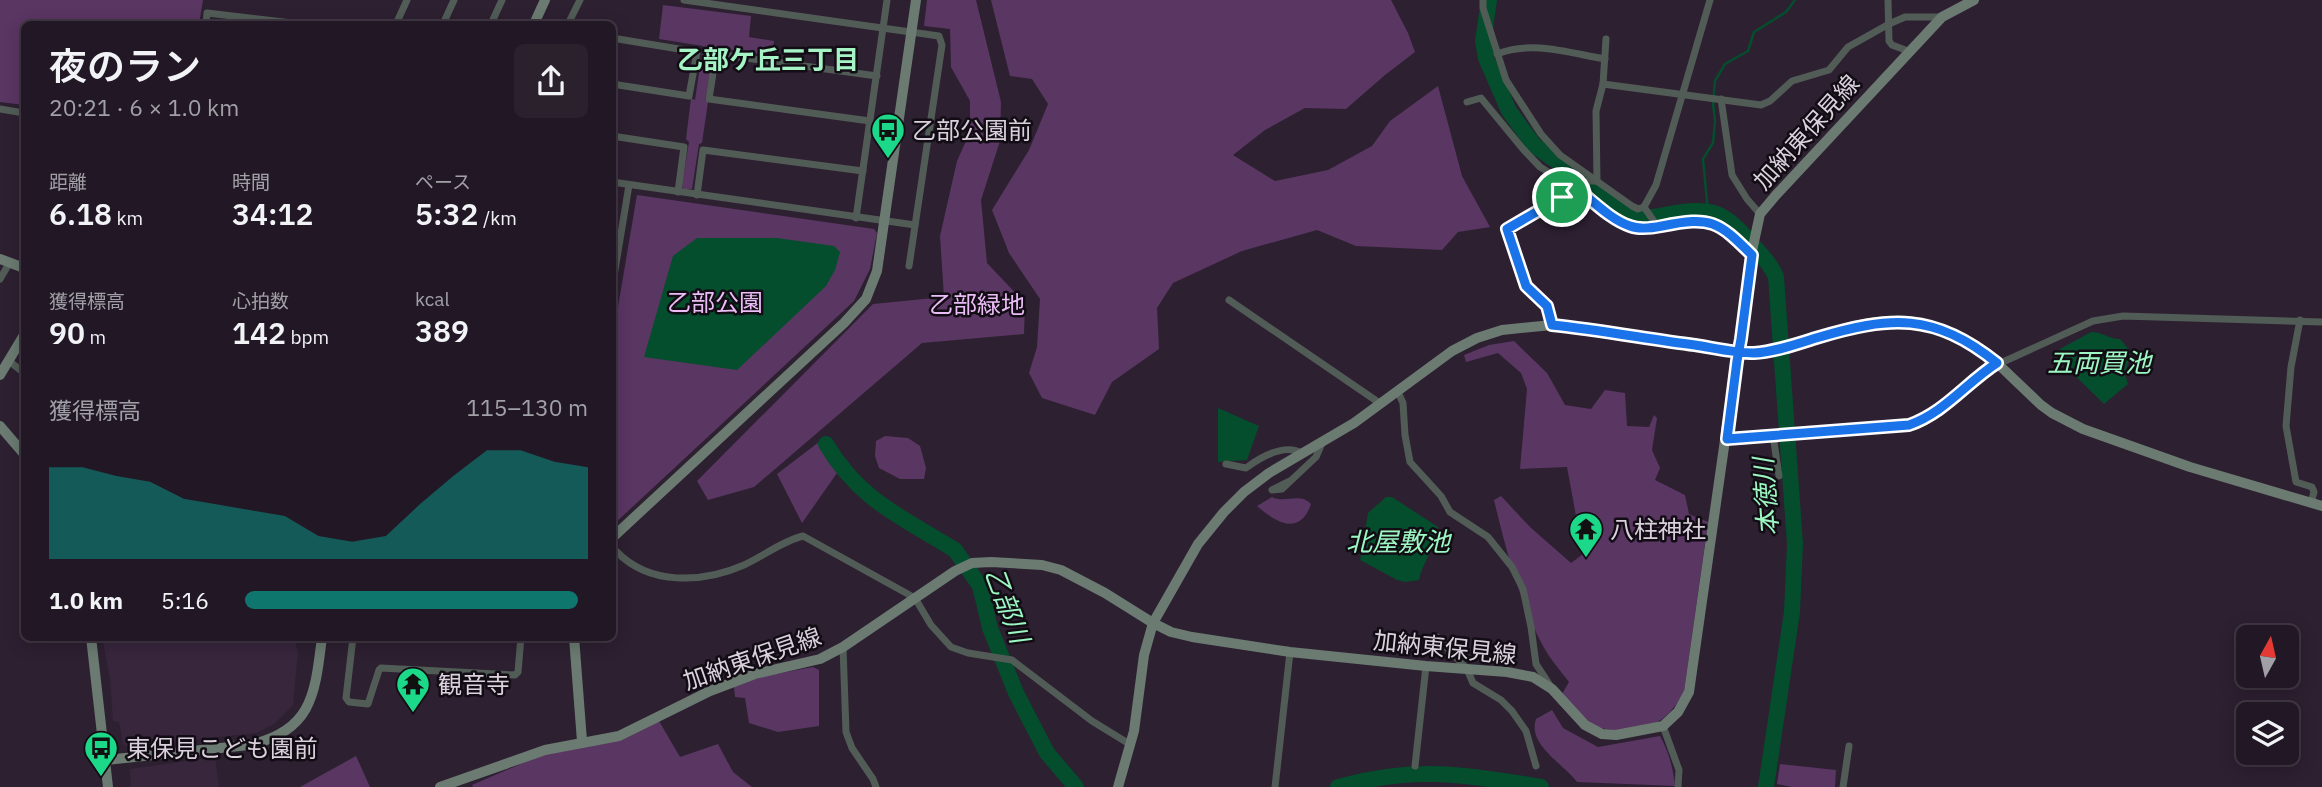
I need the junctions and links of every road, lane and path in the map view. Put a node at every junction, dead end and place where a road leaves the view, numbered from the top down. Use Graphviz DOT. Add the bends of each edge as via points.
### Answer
graph roads {
  1 [pos="407,0"];
  2 [pos="454,0"];
  3 [pos="502,0"];
  4 [pos="545,0"];
  5 [pos="580,0"];
  6 [pos="684,0"];
  7 [pos="887,0"];
  8 [pos="916,0"];
  9 [pos="1710,0"];
  10 [pos="1888,0"];
  11 [pos="1974,0"];
  12 [pos="711,2"];
  13 [pos="1483,4"];
  14 [pos="1942,17"];
  15 [pos="206,21"];
  16 [pos="276,21"];
  17 [pos="397,21"];
  18 [pos="444,21"];
  19 [pos="492,21"];
  20 [pos="535,21"];
  21 [pos="570,21"];
  22 [pos="1889,24"];
  23 [pos="883,28"];
  24 [pos="911,32"];
  25 [pos="616,39"];
  26 [pos="1606,39"];
  27 [pos="1496,51"];
  28 [pos="1908,51"];
  29 [pos="1605,59"];
  30 [pos="877,76"];
  31 [pos="1603,84"];
  32 [pos="616,85"];
  33 [pos="1683,94"];
  34 [pos="1721,99"];
  35 [pos="1467,102"];
  36 [pos="0,109"];
  37 [pos="21,112"];
  38 [pos="870,121"];
  39 [pos="616,137"];
  40 [pos="863,170"];
  41 [pos="1593,181"];
  42 [pos="616,183"];
  43 [pos="629,185"];
  44 [pos="678,192"];
  45 [pos="1581,192"];
  46 [pos="697,195"];
  47 [pos="1644,207"];
  48 [pos="1760,214"];
  49 [pos="856,218"];
  50 [pos="886,222"];
  51 [pos="915,225"];
  52 [pos="1658,227"];
  53 [pos="617,230"];
  54 [pos="1753,249"];
  55 [pos="5,261"];
  56 [pos="909,265"];
  57 [pos="0,279"];
  58 [pos="1229,300"];
  59 [pos="2300,320"];
  60 [pos="2322,322"];
  61 [pos="1552,325"];
  62 [pos="21,340"];
  63 [pos="1739,351"];
  64 [pos="9,361"];
  65 [pos="1997,363"];
  66 [pos="21,371"];
  67 [pos="0,375"];
  68 [pos="1398,392"];
  69 [pos="1381,404"];
  70 [pos="0,426"];
  71 [pos="1773,435"];
  72 [pos="1727,439"];
  73 [pos="1322,443"];
  74 [pos="21,450"];
  75 [pos="1302,453"];
  76 [pos="1226,464"];
  77 [pos="1779,476"];
  78 [pos="1290,481"];
  79 [pos="2311,503"];
  80 [pos="2322,506"];
  81 [pos="616,533"];
  82 [pos="616,551"];
  83 [pos="915,598"];
  84 [pos="1153,623"];
  85 [pos="1437,636"];
  86 [pos="91,641"];
  87 [pos="322,641"];
  88 [pos="353,641"];
  89 [pos="521,641"];
  90 [pos="574,641"];
  91 [pos="843,648"];
  92 [pos="1290,652"];
  93 [pos="1426,666"];
  94 [pos="1468,669"];
  95 [pos="1552,689"];
  96 [pos="1663,726"];
  97 [pos="582,741"];
  98 [pos="1131,745"];
  99 [pos="1849,746"];
  100 [pos="106,760"];
  101 [pos="1415,766"];
  102 [pos="1536,766"];
  103 [pos="108,787"];
  104 [pos="440,787"];
  105 [pos="876,787"];
  106 [pos="1118,787"];
  107 [pos="1275,787"];
  108 [pos="1678,787"];
  109 [pos="1843,787"];
  1 -- 17 [label="street"];
  2 -- 18 [label="street"];
  3 -- 19 [label="street"];
  4 -- 20 [label="street"];
  5 -- 21 [label="street"];
  6 -- 12 [label="street"];
  7 -- 23 [label="street"];
  8 -- 24 [label="street"];
  9 -- 33 [label="street"];
  10 -- 22 [label="street"];
  11 -- 14 [label="street, 加納東保見線"];
  12 -- 23 [label="street"];
  13 -- 27 [label="street"];
  14 -- 22 [label="street" via="1905,17"];
  14 -- 28 [label="street, 加納東保見線"];
  15 -- 16 [label="street" via="207,13"];
  22 -- 28 [label="street" via="1889,41"];
  22 -- 34 [label="street" via="1848,47 1829,70 1792,81 1761,105"];
  23 -- 24 [label="street"];
  23 -- 30 [label="street"];
  24 -- 50 [label="street"];
  24 -- 51 [label="street" via="939,36 942,45"];
  25 -- 32 [label="street" via="696,52 689,96"];
  26 -- 29 [label="street"];
  27 -- 29 [label="street" via="1534,46"];
  27 -- 41 [label="street" via="1506,80 1541,134"];
  28 -- 48 [label="street, 加納東保見線"];
  29 -- 31 [label="street"];
  30 -- 38 [label="street"];
  30 -- 38 [label="street" via="716,54 709,99"];
  31 -- 33 [label="street"];
  31 -- 41 [label="street" via="1596,111"];
  33 -- 34 [label="street"];
  33 -- 47 [label="street" via="1657,185"];
  34 -- 48 [label="street" via="1732,175"];
  35 -- 45 [label="street" via="1481,97 1540,167"];
  36 -- 37 [label="street"];
  38 -- 40 [label="street"];
  39 -- 44 [label="street" via="684,147"];
  40 -- 46 [label="street" via="703,150"];
  40 -- 49 [label="street"];
  41 -- 45 [label="street"];
  41 -- 47 [label="street" via="1632,206"];
  42 -- 43 [label="street"];
  43 -- 44 [label="street"];
  43 -- 53 [label="street"];
  44 -- 46 [label="street"];
  45 -- 52 [label="street" via="1632,227"];
  45 -- 61 [label="street" via="1562,197 1507,229 1526,286 1547,306"];
  46 -- 49 [label="street"];
  47 -- 52 [label="street"];
  48 -- 54 [label="street, 加納東保見線"];
  49 -- 50 [label="street"];
  50 -- 51 [label="street"];
  50 -- 81 [label="street" via="877,271 866,299"];
  51 -- 56 [label="street"];
  52 -- 54 [label="street" via="1710,222"];
  54 -- 63 [label="street, 加納東保見線"];
  55 -- 57 [label="street"];
  58 -- 69 [label="street"];
  59 -- 60 [label="street"];
  59 -- 65 [label="street" via="2108,317"];
  59 -- 79 [label="street" via="2286,426 2296,482 2312,487"];
  61 -- 63 [label="street"];
  61 -- 68 [label="street" via="1514,327 1468,341"];
  62 -- 64 [label="street"];
  63 -- 65 [label="street" via="1789,346 1854,326 1902,322 1951,333"];
  63 -- 72 [label="street, 加納東保見線"];
  64 -- 66 [label="street"];
  64 -- 67 [label="street"];
  65 -- 71 [label="street" via="1921,421 1895,428"];
  65 -- 79 [label="street" via="2052,413 2090,433"];
  68 -- 69 [label="street"];
  68 -- 95 [label="street" via="1410,462 1450,512 1488,537 1512,567 1523,589 1536,664"];
  69 -- 73 [label="street"];
  70 -- 74 [label="street"];
  71 -- 72 [label="street"];
  71 -- 77 [label="street"];
  72 -- 96 [label="street, 加納東保見線" via="1689,692"];
  73 -- 75 [label="street"];
  73 -- 78 [label="street" via="1316,457"];
  75 -- 76 [label="street" via="1290,448 1246,468"];
  75 -- 84 [label="street" via="1244,492 1224,512 1198,544"];
  79 -- 80 [label="street"];
  82 -- 83 [label="street" via="655,575 685,579 723,573 803,536"];
  83 -- 84 [label="street, 加納東保見線" via="972,564 1019,562 1061,570"];
  83 -- 91 [label="street, 加納東保見線"];
  83 -- 98 [label="street" via="951,647 1012,660"];
  84 -- 92 [label="street, 加納東保見線" via="1192,637"];
  84 -- 98 [label="street"];
  85 -- 94 [label="street"];
  86 -- 100 [label="street"];
  87 -- 100 [label="street" via="316,690 303,713 282,734 248,745"];
  88 -- 89 [label="street" via="346,698 368,704 381,668 515,675"];
  90 -- 97 [label="street"];
  91 -- 97 [label="street, 加納東保見線" via="708,692 619,736"];
  91 -- 105 [label="street" via="846,732"];
  92 -- 93 [label="street, 加納東保見線"];
  92 -- 107 [label="street"];
  93 -- 94 [label="street, 加納東保見線"];
  93 -- 101 [label="street"];
  94 -- 95 [label="street, 加納東保見線" via="1533,677"];
  94 -- 102 [label="street" via="1473,682 1501,700 1526,731"];
  95 -- 96 [label="street, 加納東保見線" via="1585,725 1602,734"];
  96 -- 108 [label="street" via="1679,770"];
  97 -- 104 [label="street, 加納東保見線"];
  98 -- 106 [label="street"];
  99 -- 109 [label="street"];
  100 -- 103 [label="street"];
}
